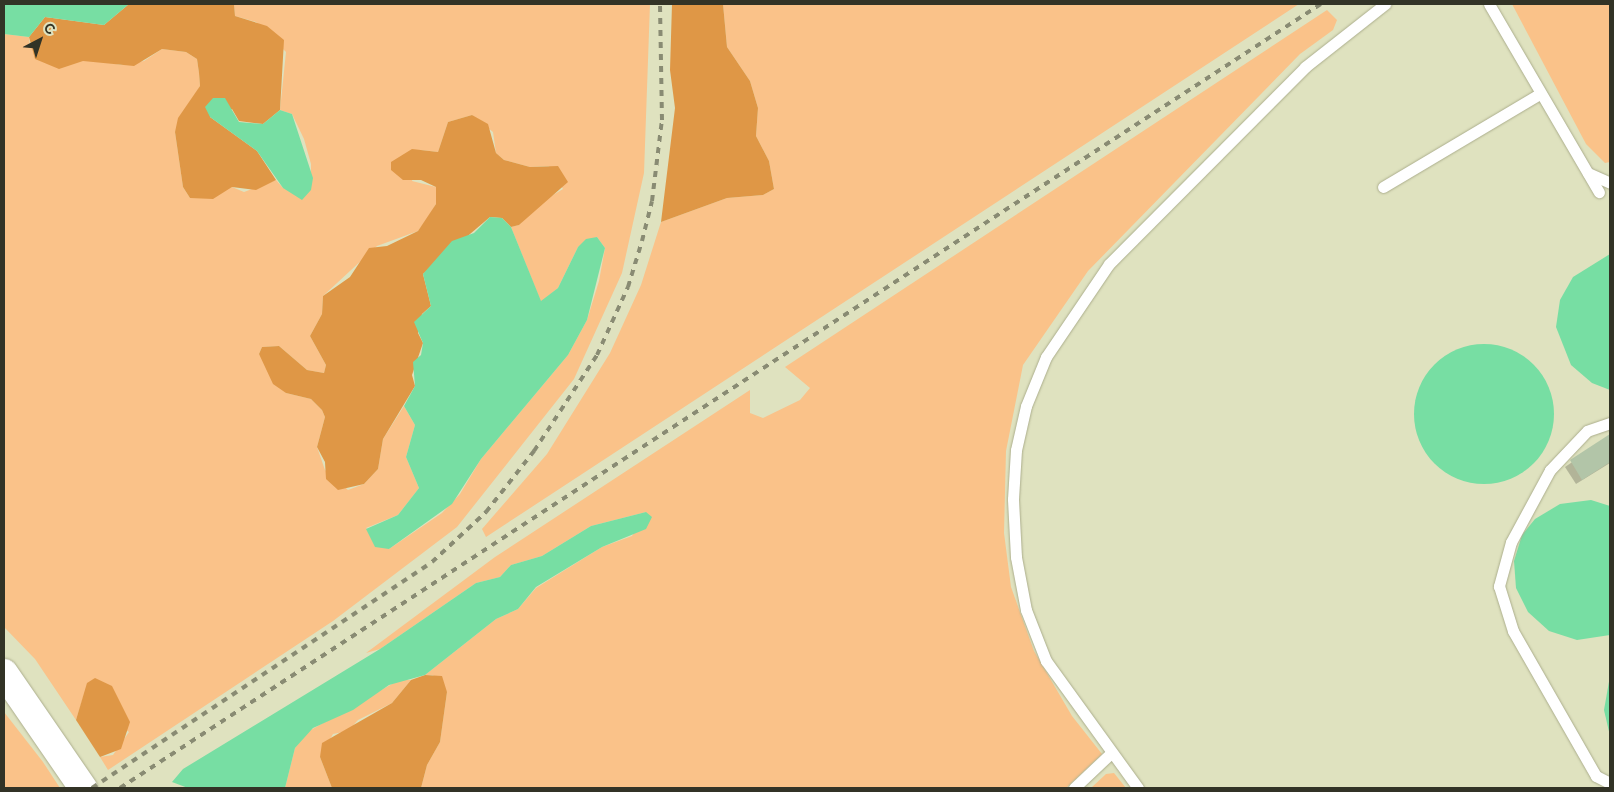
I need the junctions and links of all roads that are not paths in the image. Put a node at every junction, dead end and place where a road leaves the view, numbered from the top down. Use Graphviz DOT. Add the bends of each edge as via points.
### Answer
graph roads {
  1 [pos="1385,4"];
  2 [pos="1489,4"];
  3 [pos="1538,94"];
  4 [pos="1588,173"];
  5 [pos="1610,183"];
  6 [pos="1383,187"];
  7 [pos="1599,192"];
  8 [pos="1610,423"];
  9 [pos="4,673"];
  10 [pos="1111,753"];
  11 [pos="1610,783"];
  12 [pos="83,788"];
  13 [pos="1074,788"];
  14 [pos="1138,788"];
  1 -- 10 [label="lane" via="1305,68 1109,264 1046,357 1026,406 1016,450 1014,499 1016,557 1026,610 1046,661"];
  2 -- 3 [label="lane"];
  3 -- 4 [label="lane"];
  3 -- 6 [label="lane"];
  4 -- 5 [label="lane"];
  4 -- 7 [label="lane"];
  8 -- 11 [label="lane" via="1587,431 1550,470 1511,542 1499,586 1513,631 1596,776"];
  9 -- 12 [label="main road" via="41,722"];
  10 -- 13 [label="lane"];
  10 -- 14 [label="lane"];
}
